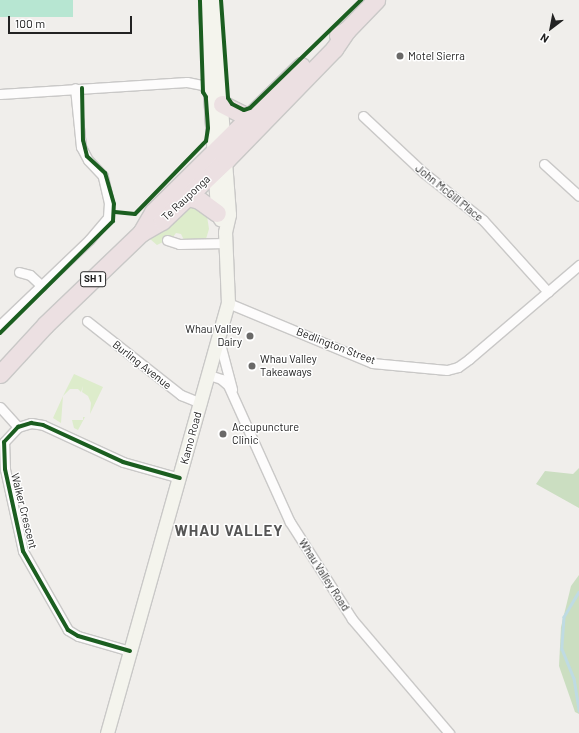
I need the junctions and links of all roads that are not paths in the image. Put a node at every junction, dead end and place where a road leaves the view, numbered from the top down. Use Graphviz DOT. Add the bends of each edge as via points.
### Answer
graph roads {
  1 [pos="207,0"];
  2 [pos="213,0"];
  3 [pos="376,0"];
  4 [pos="347,30"];
  5 [pos="208,66"];
  6 [pos="187,82"];
  7 [pos="75,88"];
  8 [pos="0,94"];
  9 [pos="216,99"];
  10 [pos="363,116"];
  11 [pos="250,118"];
  12 [pos="220,156"];
  13 [pos="544,164"];
  14 [pos="579,196"];
  15 [pos="188,198"];
  16 [pos="217,213"];
  17 [pos="141,233"];
  18 [pos="226,238"];
  19 [pos="167,240"];
  20 [pos="579,265"];
  21 [pos="19,272"];
  22 [pos="42,286"];
  23 [pos="548,292"];
  24 [pos="228,303"];
  25 [pos="87,321"];
  26 [pos="0,325"];
  27 [pos="219,340"];
  28 [pos="0,374"];
  29 [pos="209,375"];
  30 [pos="234,396"];
  31 [pos="201,403"];
  32 [pos="0,407"];
  33 [pos="18,427"];
  34 [pos="180,478"];
  35 [pos="130,651"];
  36 [pos="107,733"];
  37 [pos="449,733"];
  1 -- 5 [label="main road, Kamo Road" via="205,8"];
  2 -- 9 [label="main road, Kamo Road"];
  3 -- 4 [label="highway, SH 1"];
  4 -- 11 [label="highway, SH 1" via="326,42"];
  4 -- 12 [label="highway, Te Rauponga / SH 1" via="334,49"];
  5 -- 6 [label="street" via="198,78"];
  5 -- 9 [label="main road, Kamo Road"];
  6 -- 7 [label="street"];
  6 -- 9 [label="street" via="203,85"];
  7 -- 8 [label="street"];
  7 -- 22 [label="street" via="83,154 103,176 109,210 104,223"];
  9 -- 11 [label="highway"];
  9 -- 12 [label="main road, Kamo Road"];
  10 -- 23 [label="street, John McGill Place" via="424,173 483,220"];
  11 -- 12 [label="highway, SH 1"];
  12 -- 15 [label="highway, Te Rauponga / SH 1"];
  12 -- 16 [label="main road, Kamo Road"];
  12 -- 17 [label="highway, SH 1" via="153,212"];
  12 -- 18 [label="main road, Kamo Road" via="229,214"];
  13 -- 14 [label="street"];
  15 -- 16 [label="highway" via="199,200"];
  15 -- 17 [label="highway, Te Rauponga / SH 1" via="162,221"];
  16 -- 18 [label="main road, Kamo Road"];
  17 -- 28 [label="highway, Te Rauponga / SH 1" via="45,325"];
  18 -- 19 [label="street" via="179,244"];
  18 -- 24 [label="main road, Kamo Road"];
  20 -- 23 [label="street, Bedlington Street"];
  21 -- 22 [label="street" via="30,275"];
  22 -- 26 [label="street"];
  23 -- 24 [label="street, Bedlington Street" via="469,359 458,367 447,370 372,362"];
  24 -- 27 [label="main road, Kamo Road"];
  25 -- 31 [label="street, Burling Avenue" via="180,395"];
  27 -- 29 [label="main road, Kamo Road"];
  27 -- 30 [label="street, Whau Valley Road"];
  29 -- 30 [label="street, Whau Valley Road" via="221,378"];
  29 -- 31 [label="main road, Kamo Road"];
  30 -- 37 [label="street, Whau Valley Road" via="290,522 352,620"];
  31 -- 34 [label="main road, Kamo Road"];
  32 -- 33 [label="street"];
  33 -- 34 [label="street" via="32,423 43,425 123,462"];
  33 -- 35 [label="street, Walker Crescent" via="8,435 2,451 25,555 68,630 78,636"];
  34 -- 35 [label="main road, Kamo Road"];
  35 -- 36 [label="main road, Kamo Road"];
}
